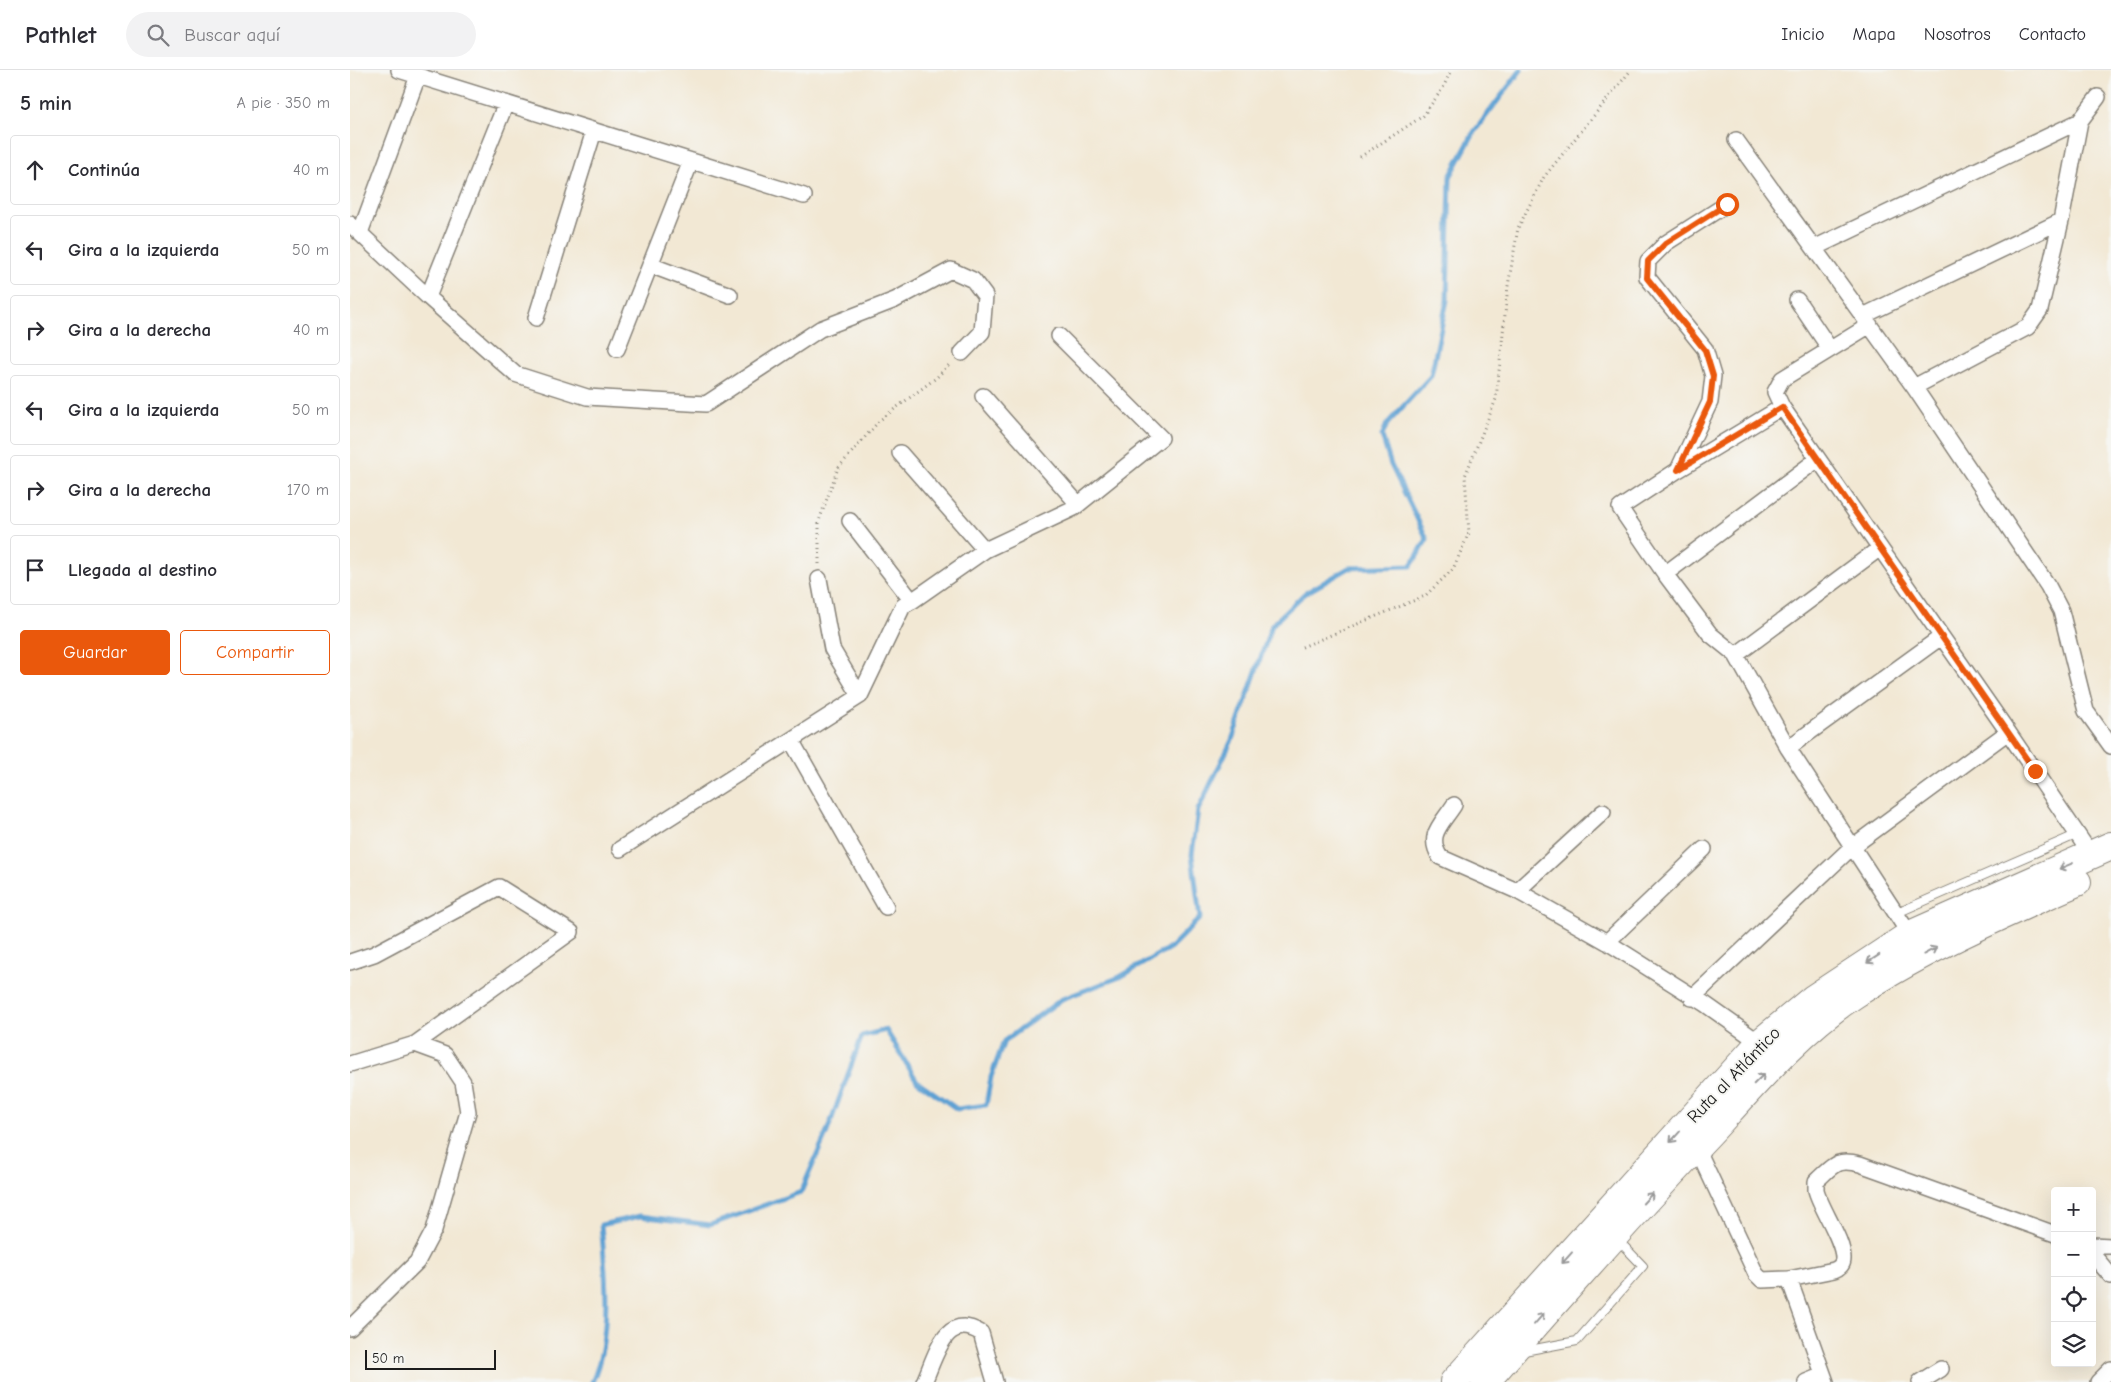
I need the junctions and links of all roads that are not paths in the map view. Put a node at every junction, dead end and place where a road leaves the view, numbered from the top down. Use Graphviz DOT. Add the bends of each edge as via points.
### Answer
graph roads {
  1 [pos="399,70"];
  2 [pos="418,76"];
  3 [pos="2098,97"];
  4 [pos="506,103"];
  5 [pos="2080,121"];
  6 [pos="594,131"];
  7 [pos="1736,140"];
  8 [pos="691,161"];
  9 [pos="804,196"];
  10 [pos="1727,204"];
  11 [pos="2060,220"];
  12 [pos="355,228"];
  13 [pos="1814,248"];
  14 [pos="650,265"];
  15 [pos="730,295"];
  16 [pos="428,297"];
  17 [pos="1797,300"];
  18 [pos="536,318"];
  19 [pos="1866,320"];
  20 [pos="1059,336"];
  21 [pos="617,350"];
  22 [pos="1830,350"];
  23 [pos="962,353"];
  24 [pos="1914,386"];
  25 [pos="983,396"];
  26 [pos="1782,407"];
  27 [pos="900,453"];
  28 [pos="1818,459"];
  29 [pos="1678,470"];
  30 [pos="1078,504"];
  31 [pos="850,521"];
  32 [pos="1880,548"];
  33 [pos="985,550"];
  34 [pos="1665,574"];
  35 [pos="819,579"];
  36 [pos="912,601"];
  37 [pos="1942,637"];
  38 [pos="1736,655"];
  39 [pos="860,696"];
  40 [pos="2008,732"];
  41 [pos="791,740"];
  42 [pos="2111,746"];
  43 [pos="1788,748"];
  44 [pos="1454,805"];
  45 [pos="1603,812"];
  46 [pos="1852,847"];
  47 [pos="1704,849"];
  48 [pos="620,850"];
  49 [pos="2098,851"];
  50 [pos="1517,891"];
  51 [pos="886,907"];
  52 [pos="1903,924"];
  53 [pos="1607,942"];
  54 [pos="350,962"];
  55 [pos="1692,998"];
  56 [pos="1760,1043"];
  57 [pos="415,1044"];
  58 [pos="350,1064"];
  59 [pos="1696,1146"];
  60 [pos="2051,1233"];
  61 [pos="1614,1236"];
  62 [pos="2096,1245"];
  63 [pos="2111,1246"];
  64 [pos="2096,1259"];
  65 [pos="2111,1276"];
  66 [pos="1790,1279"];
  67 [pos="350,1328"];
  68 [pos="1510,1353"];
  69 [pos="2111,1369"];
  70 [pos="1941,1370"];
  71 [pos="1824,1378"];
  72 [pos="924,1382"];
  73 [pos="994,1382"];
  74 [pos="1454,1382"];
  75 [pos="1485,1382"];
  76 [pos="1806,1382"];
  77 [pos="1920,1382"];
  78 [pos="2098,1382"];
  1 -- 2 [label="street"];
  2 -- 4 [label="street"];
  2 -- 12 [label="street"];
  3 -- 5 [label="street"];
  4 -- 6 [label="street"];
  4 -- 16 [label="street"];
  5 -- 11 [label="street"];
  5 -- 13 [label="street"];
  6 -- 8 [label="street"];
  6 -- 18 [label="street"];
  7 -- 13 [label="street"];
  8 -- 9 [label="street"];
  8 -- 14 [label="street"];
  10 -- 29 [label="street" via="1666,243 1648,261 1647,278 1705,350 1713,376 1710,402"];
  11 -- 19 [label="street"];
  11 -- 24 [label="street" via="2040,310 2028,327"];
  12 -- 16 [label="street"];
  13 -- 19 [label="street"];
  14 -- 15 [label="street"];
  14 -- 21 [label="street"];
  16 -- 23 [label="street" via="515,374 587,397 706,404 820,329 894,300 950,270 973,280 985,296 982,332"];
  17 -- 22 [label="street"];
  19 -- 22 [label="street"];
  19 -- 24 [label="street"];
  20 -- 30 [label="street" via="1161,438"];
  22 -- 26 [label="street" via="1782,379 1775,392"];
  24 -- 42 [label="street" via="2048,586 2061,611 2086,711"];
  25 -- 30 [label="street"];
  26 -- 28 [label="street"];
  26 -- 29 [label="street"];
  27 -- 33 [label="street"];
  28 -- 32 [label="street"];
  28 -- 34 [label="street"];
  29 -- 34 [label="street" via="1620,508"];
  30 -- 33 [label="street"];
  31 -- 36 [label="street"];
  32 -- 37 [label="street"];
  32 -- 38 [label="street"];
  33 -- 36 [label="street"];
  34 -- 38 [label="street" via="1710,634"];
  35 -- 39 [label="street" via="832,649"];
  36 -- 39 [label="street" via="903,606"];
  37 -- 40 [label="street"];
  37 -- 43 [label="street"];
  38 -- 43 [label="street"];
  39 -- 41 [label="street"];
  40 -- 46 [label="street"];
  40 -- 49 [label="street"];
  41 -- 48 [label="street"];
  41 -- 51 [label="street"];
  43 -- 46 [label="street"];
  44 -- 50 [label="street" via="1433,838 1434,848 1440,857"];
  45 -- 50 [label="street"];
  46 -- 52 [label="street"];
  46 -- 55 [label="street"];
  47 -- 53 [label="street"];
  49 -- 52 [label="highway, Ruta al Atlántico"];
  59 -- 49 [label="highway, Ruta al Atlántico, one-way" via="1816,1023 1854,994 1966,932"];
  50 -- 53 [label="street"];
  52 -- 56 [label="highway, Ruta al Atlántico, one-way"];
  53 -- 55 [label="street"];
  54 -- 57 [label="street" via="374,954 499,887 571,932"];
  55 -- 56 [label="street"];
  56 -- 74 [label="highway, Ruta al Atlántico, one-way"];
  57 -- 58 [label="street"];
  57 -- 67 [label="street" via="445,1055 463,1082 468,1112 434,1230 417,1262"];
  61 -- 59 [label="highway, Ruta al Atlántico, one-way"];
  59 -- 66 [label="street" via="1756,1274 1762,1280"];
  60 -- 66 [label="street" via="1860,1164 1838,1162 1816,1182 1816,1190 1844,1260 1834,1270"];
  68 -- 61 [label="highway, Ruta al Atlántico, one-way"];
  61 -- 68 [label="lane" via="1643,1266 1577,1341"];
  62 -- 63 [label="street"];
  64 -- 65 [label="street"];
  66 -- 71 [label="street"];
  68 -- 75 [label="highway, Ruta al Atlántico"];
  69 -- 78 [label="street"];
  70 -- 77 [label="street"];
  71 -- 76 [label="street"];
  72 -- 73 [label="street" via="944,1337 956,1326 970,1326 981,1333"];
}
